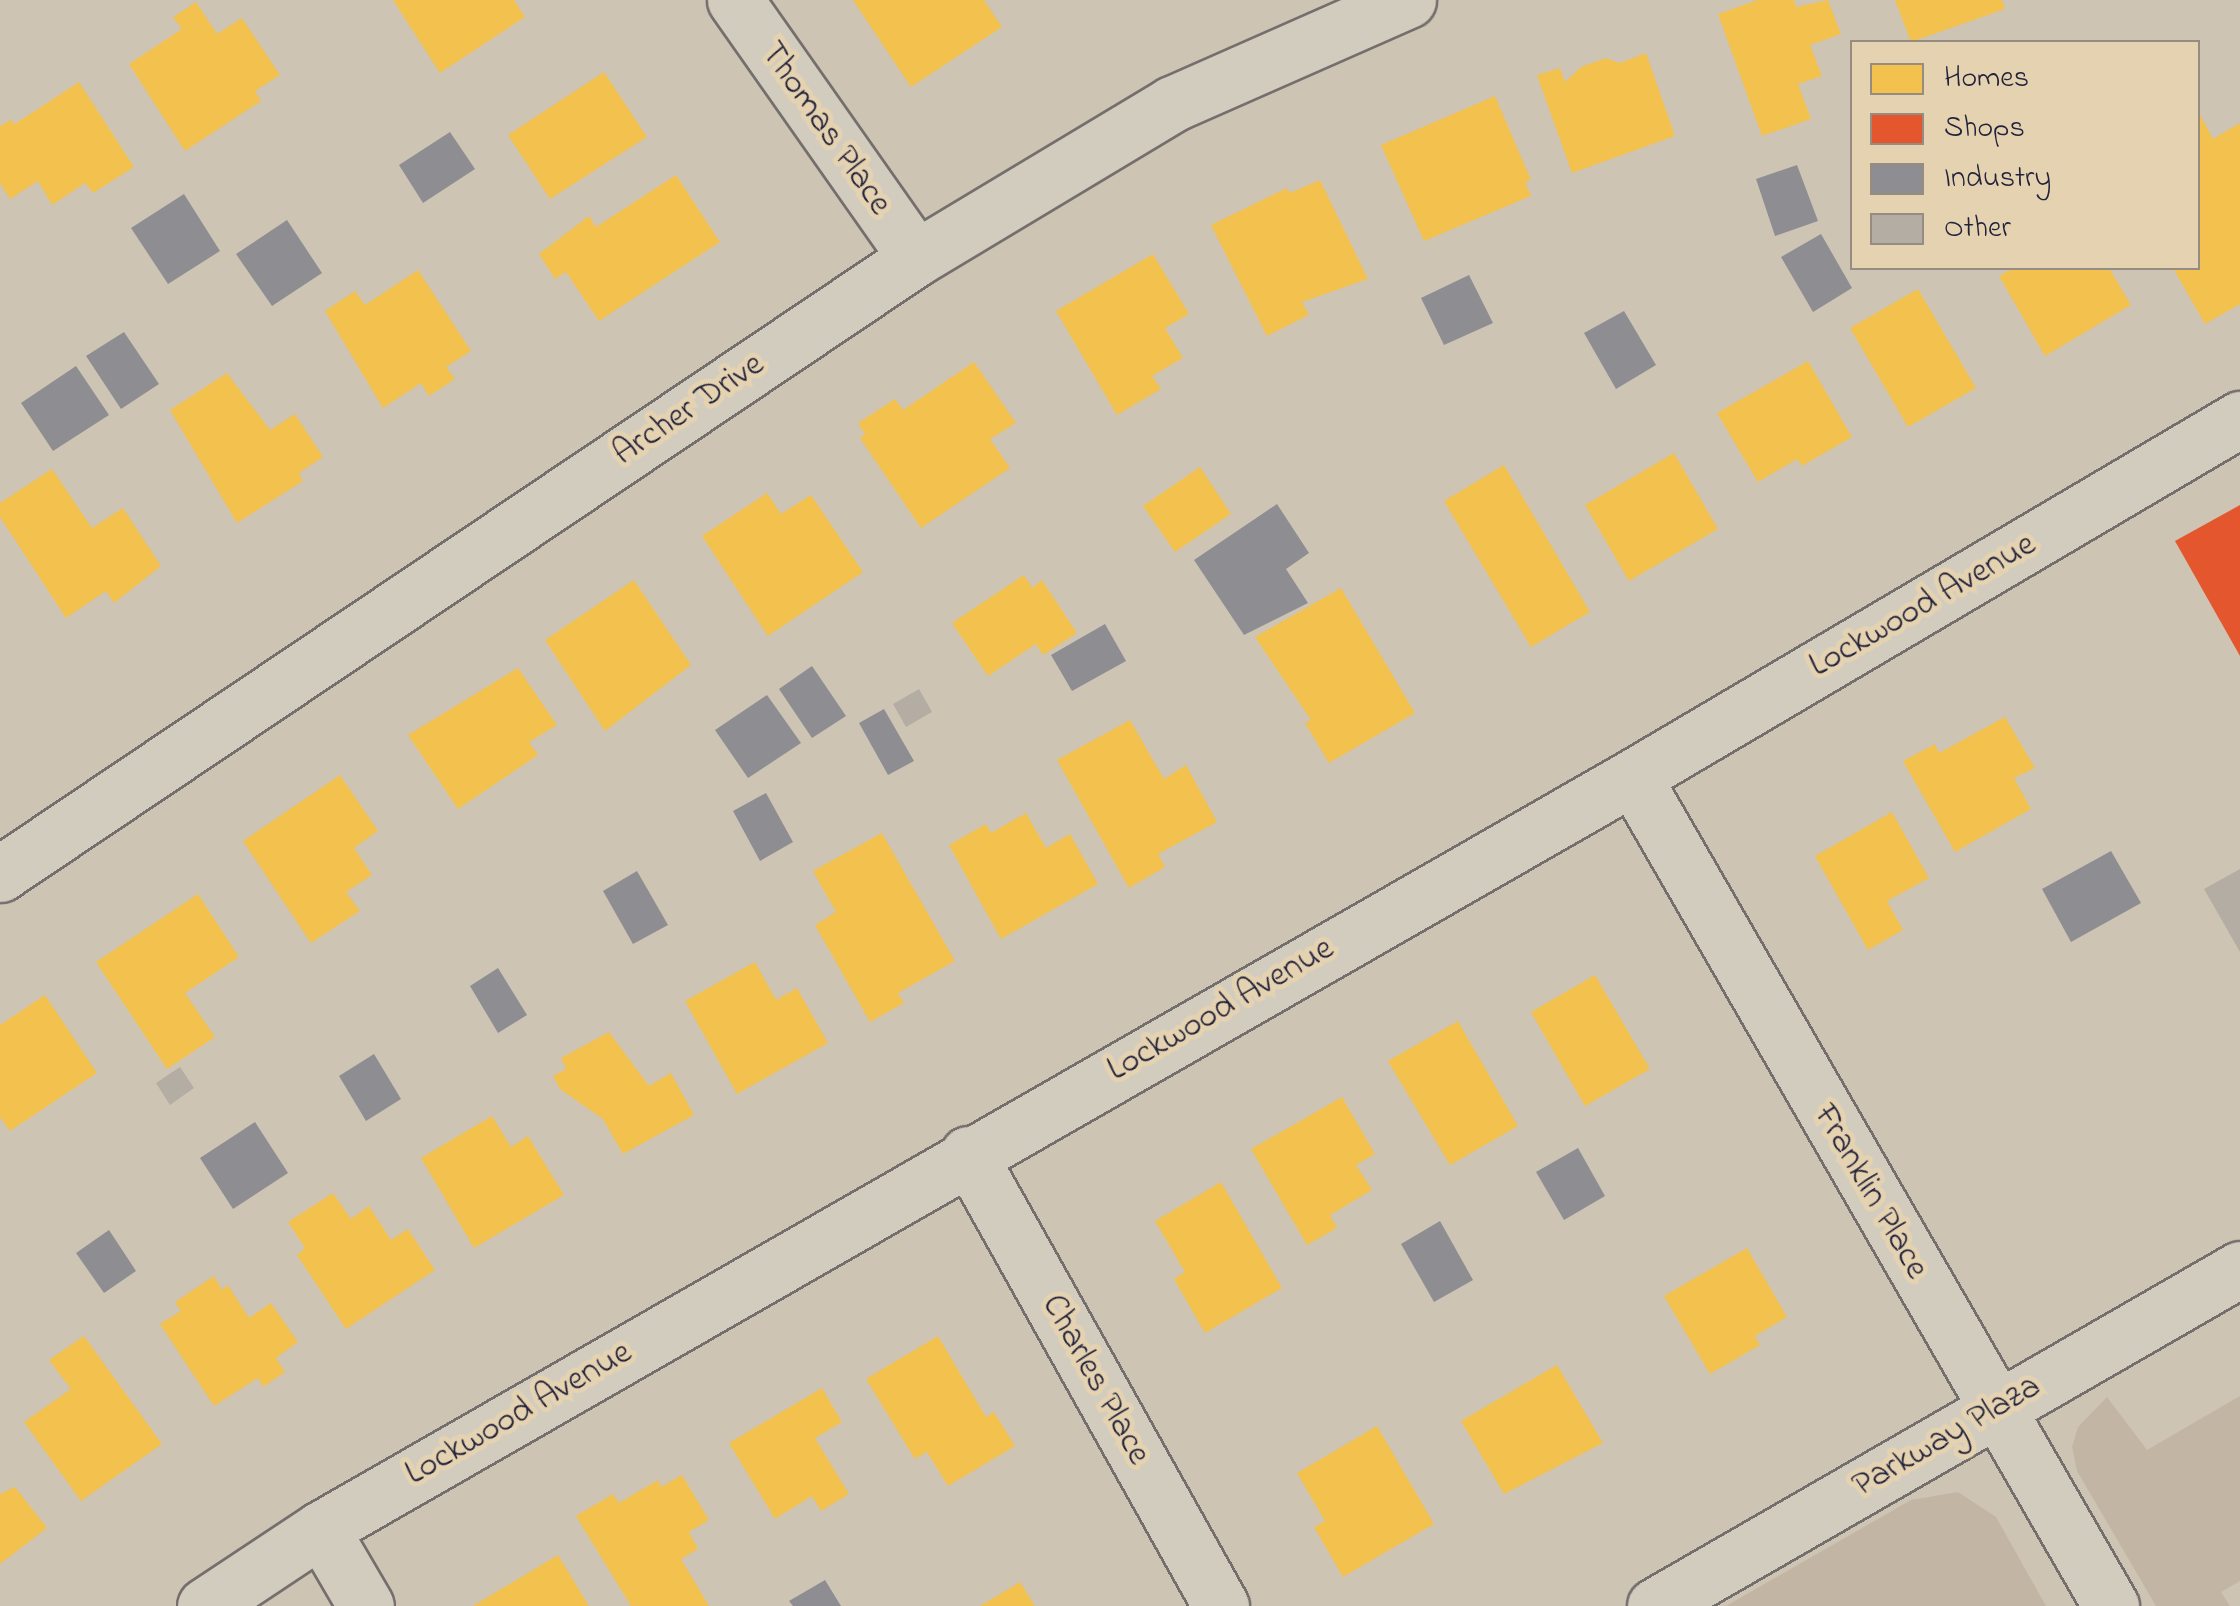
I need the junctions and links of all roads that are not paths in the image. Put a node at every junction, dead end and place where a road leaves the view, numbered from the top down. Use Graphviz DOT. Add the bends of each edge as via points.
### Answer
graph roads {
  1 [pos="735,0"];
  2 [pos="1408,0"];
  3 [pos="916,258"];
  4 [pos="2240,419"];
  5 [pos="1632,776"];
  6 [pos="0,874"];
  7 [pos="968,1154"];
  8 [pos="2240,1269"];
  9 [pos="1994,1410"];
  10 [pos="322,1529"];
  11 [pos="206,1606"];
  12 [pos="366,1606"];
  13 [pos="1221,1606"];
  14 [pos="1655,1606"];
  15 [pos="2111,1606"];
  1 -- 3 [label="street, Thomas Place"];
  2 -- 3 [label="street, Archer Drive" via="1172,104"];
  3 -- 6 [label="street, Archer Drive"];
  4 -- 5 [label="street, Lockwood Avenue"];
  5 -- 7 [label="street, Lockwood Avenue"];
  5 -- 9 [label="street, Franklin Place"];
  7 -- 10 [label="street, Lockwood Avenue"];
  7 -- 13 [label="street, Charles Place"];
  8 -- 9 [label="street, Parkway Plaza"];
  9 -- 14 [label="street, Parkway Plaza"];
  9 -- 15 [label="street, Franklin Place"];
  10 -- 11 [label="street, Lockwood Avenue"];
  10 -- 12 [label="street"];
}
